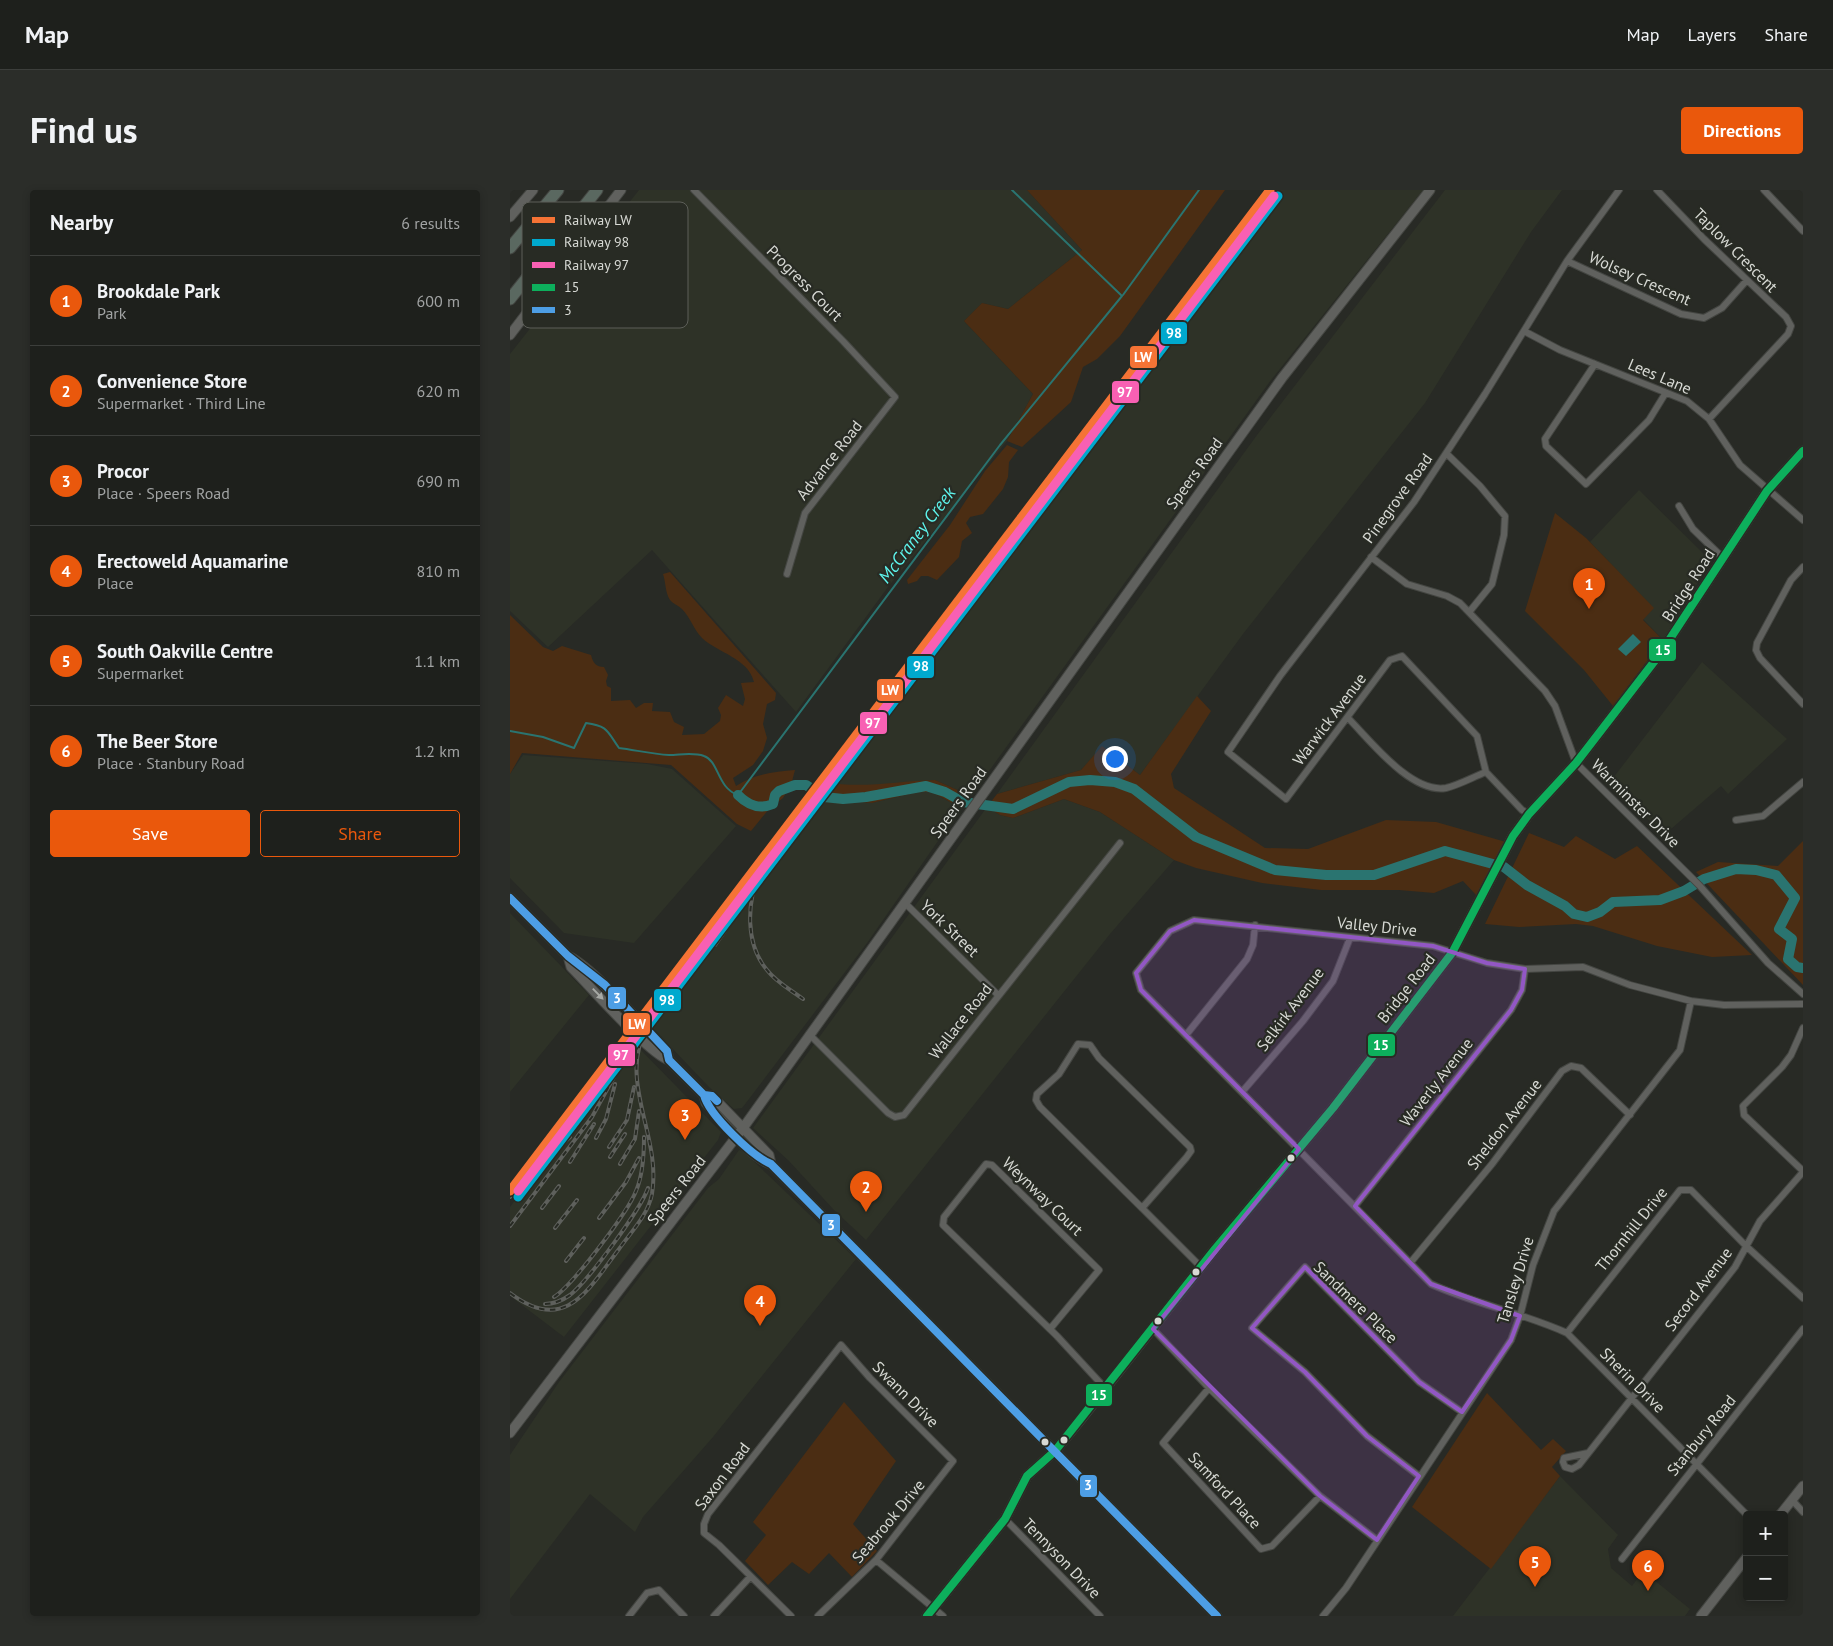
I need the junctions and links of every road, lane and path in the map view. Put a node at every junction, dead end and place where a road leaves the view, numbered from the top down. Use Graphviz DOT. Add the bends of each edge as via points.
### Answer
graph roads {
  1 [pos="533,190"];
  2 [pos="558,190"];
  3 [pos="597,190"];
  4 [pos="622,190"];
  5 [pos="694,190"];
  6 [pos="1430,190"];
  7 [pos="1620,190"];
  8 [pos="1657,190"];
  9 [pos="1764,190"];
  10 [pos="523,202"];
  11 [pos="548,202"];
  12 [pos="588,202"];
  13 [pos="613,202"];
  14 [pos="522,203"];
  15 [pos="510,217"];
  16 [pos="1803,231"];
  17 [pos="522,234"];
  18 [pos="510,248"];
  19 [pos="1567,260"];
  20 [pos="1747,280"];
  21 [pos="522,285"];
  22 [pos="511,299"];
  23 [pos="522,319"];
  24 [pos="1524,331"];
  25 [pos="510,335"];
  26 [pos="1595,364"];
  27 [pos="1665,394"];
  28 [pos="894,397"];
  29 [pos="1709,419"];
  30 [pos="1803,451"];
  31 [pos="1447,454"];
  32 [pos="1767,490"];
  33 [pos="1679,506"];
  34 [pos="1803,520"];
  35 [pos="1371,557"];
  36 [pos="1723,558"];
  37 [pos="1803,567"];
  38 [pos="787,574"];
  39 [pos="1470,611"];
  40 [pos="1803,704"];
  41 [pos="1348,718"];
  42 [pos="1576,762"];
  43 [pos="1486,772"];
  44 [pos="1803,782"];
  45 [pos="1286,799"];
  46 [pos="1529,814"];
  47 [pos="1736,820"];
  48 [pos="1120,843"];
  49 [pos="510,898"];
  50 [pos="904,902"];
  51 [pos="1255,925"];
  52 [pos="1350,938"];
  53 [pos="1452,954"];
  54 [pos="1525,969"];
  55 [pos="1136,974"];
  56 [pos="998,994"];
  57 [pos="1803,994"];
  58 [pos="1691,1000"];
  59 [pos="1803,1004"];
  60 [pos="1803,1028"];
  61 [pos="809,1034"];
  62 [pos="1186,1034"];
  63 [pos="1242,1092"];
  64 [pos="1630,1115"];
  65 [pos="740,1132"];
  66 [pos="1299,1149"];
  67 [pos="1803,1171"];
  68 [pos="1355,1206"];
  69 [pos="1142,1208"];
  70 [pos="1746,1246"];
  71 [pos="1411,1262"];
  72 [pos="1201,1267"];
  73 [pos="1803,1298"];
  74 [pos="1520,1316"];
  75 [pos="1050,1329"];
  76 [pos="1153,1329"];
  77 [pos="1803,1329"];
  78 [pos="1567,1333"];
  79 [pos="841,1346"];
  80 [pos="1105,1388"];
  81 [pos="1209,1388"];
  82 [pos="1632,1398"];
  83 [pos="1462,1412"];
  84 [pos="510,1433"];
  85 [pos="1055,1451"];
  86 [pos="1588,1453"];
  87 [pos="953,1461"];
  88 [pos="1695,1464"];
  89 [pos="1419,1476"];
  90 [pos="1803,1486"];
  91 [pos="1320,1496"];
  92 [pos="1792,1500"];
  93 [pos="1743,1511"];
  94 [pos="1783,1511"];
  95 [pos="1803,1512"];
  96 [pos="1005,1519"];
  97 [pos="1377,1540"];
  98 [pos="1622,1559"];
  99 [pos="876,1560"];
  100 [pos="1743,1562"];
  101 [pos="750,1577"];
  102 [pos="934,1607"];
  103 [pos="629,1616"];
  104 [pos="684,1616"];
  105 [pos="714,1616"];
  106 [pos="791,1616"];
  107 [pos="818,1616"];
  108 [pos="927,1616"];
  109 [pos="943,1616"];
  110 [pos="1100,1616"];
  111 [pos="1217,1616"];
  112 [pos="1322,1616"];
  113 [pos="1701,1616"];
  1 -- 10 [label="main road"];
  2 -- 11 [label="highway"];
  3 -- 12 [label="highway"];
  4 -- 13 [label="main road"];
  5 -- 28 [label="street, Progress Court" via="843,340"];
  6 -- 50 [label="main road, Speers Road" via="1282,378"];
  7 -- 19 [label="street, Pinegrove Road"];
  8 -- 20 [label="street, Taplow Crescent"];
  9 -- 16 [label="street"];
  14 -- 15 [label="main road"];
  17 -- 18 [label="highway"];
  19 -- 20 [label="street, Wolsey Crescent" via="1681,314 1704,318 1722,308"];
  19 -- 24 [label="street, Pinegrove Road"];
  20 -- 29 [label="street, Taplow Crescent" via="1786,317 1791,326 1788,334"];
  21 -- 22 [label="highway"];
  23 -- 25 [label="main road"];
  24 -- 26 [label="street, Lees Lane"];
  24 -- 31 [label="street, Pinegrove Road"];
  26 -- 27 [label="street, Lees Lane"];
  26 -- 27 [label="street" via="1545,438 1546,446 1586,484 1649,420"];
  27 -- 29 [label="street, Lees Lane" via="1687,401"];
  28 -- 38 [label="street, Advance Road" via="805,513"];
  29 -- 32 [label="street, Lees Lane" via="1740,466"];
  30 -- 32 [label="main road, Bridge Road"];
  31 -- 35 [label="street, Pinegrove Road"];
  31 -- 39 [label="street" via="1506,516 1492,584"];
  32 -- 34 [label="street, Lees Lane"];
  32 -- 36 [label="main road, Bridge Road"];
  33 -- 36 [label="street" via="1693,528"];
  35 -- 39 [label="street, Warminster Drive" via="1407,584 1447,596"];
  35 -- 45 [label="street, Pinegrove Road" via="1280,676 1228,752"];
  36 -- 42 [label="main road, Bridge Road" via="1660,654"];
  37 -- 40 [label="street" via="1791,580 1756,650"];
  39 -- 42 [label="street, Warminster Drive" via="1545,691 1555,706"];
  41 -- 43 [label="street" via="1405,775 1425,785 1445,788"];
  41 -- 43 [label="street, Warwick Avenue" via="1390,660 1402,656 1478,736"];
  41 -- 45 [label="street, Warwick Avenue"];
  42 -- 46 [label="main road, Bridge Road"];
  42 -- 57 [label="street, Warminster Drive" via="1700,886 1768,963"];
  43 -- 46 [label="street"];
  44 -- 47 [label="street" via="1763,816"];
  46 -- 53 [label="main road, Bridge Road" via="1513,836"];
  48 -- 56 [label="street, Wallace Road"];
  49 -- 65 [label="main road" via="608,991 704,1095 712,1096"];
  50 -- 56 [label="street, York Street"];
  50 -- 61 [label="main road, Speers Road"];
  51 -- 52 [label="street, Valley Drive"];
  51 -- 55 [label="street, Valley Drive" via="1194,920 1181,924 1170,931"];
  51 -- 62 [label="street" via="1253,945 1247,959"];
  52 -- 53 [label="street, Valley Drive" via="1433,946"];
  52 -- 63 [label="street, Selkirk Avenue" via="1333,981"];
  53 -- 54 [label="street, Valley Drive"];
  53 -- 66 [label="main road, Bridge Road"];
  54 -- 58 [label="street, Valley Drive" via="1583,967 1630,985"];
  54 -- 68 [label="street, Waverly Avenue" via="1522,990 1511,1010"];
  55 -- 62 [label="street, Sherin Drive" via="1141,990"];
  56 -- 61 [label="street, Wallace Road" via="904,1115 895,1117"];
  58 -- 59 [label="street" via="1724,1005"];
  58 -- 64 [label="street, Tansley Drive" via="1680,1050"];
  60 -- 67 [label="street" via="1787,1061 1742,1110"];
  61 -- 65 [label="main road, Speers Road"];
  62 -- 63 [label="street, Sherin Drive"];
  63 -- 66 [label="street, Sherin Drive"];
  64 -- 71 [label="street, Sheldon Avenue" via="1581,1068 1571,1066 1562,1071 1492,1164"];
  64 -- 74 [label="street, Tansley Drive" via="1554,1211 1533,1265"];
  65 -- 84 [label="main road, Speers Road"];
  65 -- 85 [label="main road" via="769,1155 771,1164"];
  66 -- 68 [label="street, Sherin Drive"];
  66 -- 72 [label="main road, Bridge Road"];
  67 -- 70 [label="street, Secord Avenue" via="1760,1221"];
  68 -- 71 [label="street, Sherin Drive"];
  69 -- 69 [label="street" via="1186,1158 1190,1147 1099,1058 1090,1045 1078,1044 1058,1074 1037,1094 1038,1104"];
  69 -- 72 [label="street"];
  70 -- 73 [label="street"];
  70 -- 78 [label="street, Thornhill Drive" via="1691,1190 1680,1190"];
  70 -- 82 [label="street, Secord Avenue" via="1735,1267"];
  71 -- 74 [label="street, Sherin Drive" via="1431,1284"];
  72 -- 76 [label="main road, Bridge Road"];
  74 -- 78 [label="street, Sherin Drive"];
  74 -- 83 [label="street, Tansley Drive" via="1511,1340"];
  75 -- 75 [label="street, Weynway Court" via="943,1225 944,1217 986,1164 992,1165 1099,1270"];
  75 -- 80 [label="street, Weynway Court"];
  76 -- 80 [label="main road, Bridge Road"];
  76 -- 81 [label="street"];
  77 -- 88 [label="street, Stanbury Road"];
  78 -- 82 [label="street, Sherin Drive"];
  79 -- 87 [label="street, Swann Drive"];
  79 -- 101 [label="street, Saxon Road" via="733,1481 704,1524 704,1533"];
  80 -- 85 [label="main road, Bridge Road"];
  81 -- 91 [label="street"];
  81 -- 91 [label="street, Samford Place" via="1163,1443 1260,1549 1272,1546"];
  82 -- 86 [label="street, Secord Avenue"];
  82 -- 88 [label="street, Sherin Drive"];
  83 -- 89 [label="street, Tansley Drive"];
  83 -- 89 [label="street, Sandmere Place" via="1419,1382 1305,1267 1252,1328 1305,1372 1367,1436"];
  85 -- 96 [label="main road, Bridge Road" via="1027,1476"];
  85 -- 111 [label="main road"];
  87 -- 99 [label="street, Seabrook Drive"];
  88 -- 93 [label="street, Sherin Drive"];
  88 -- 98 [label="street, Stanbury Road"];
  89 -- 97 [label="street, Tansley Drive"];
  90 -- 92 [label="main road"];
  91 -- 97 [label="street"];
  92 -- 94 [label="main road"];
  92 -- 95 [label="street"];
  96 -- 102 [label="main road, Bridge Road"];
  96 -- 110 [label="street, Tennyson Drive"];
  97 -- 112 [label="street, Tansley Drive" via="1346,1588"];
  99 -- 102 [label="street"];
  99 -- 107 [label="street, Seabrook Drive"];
  100 -- 113 [label="main road"];
  101 -- 105 [label="street"];
  101 -- 106 [label="street"];
  102 -- 108 [label="main road, Bridge Road"];
  102 -- 109 [label="street"];
  103 -- 104 [label="street" via="647,1593 659,1590"];
}
